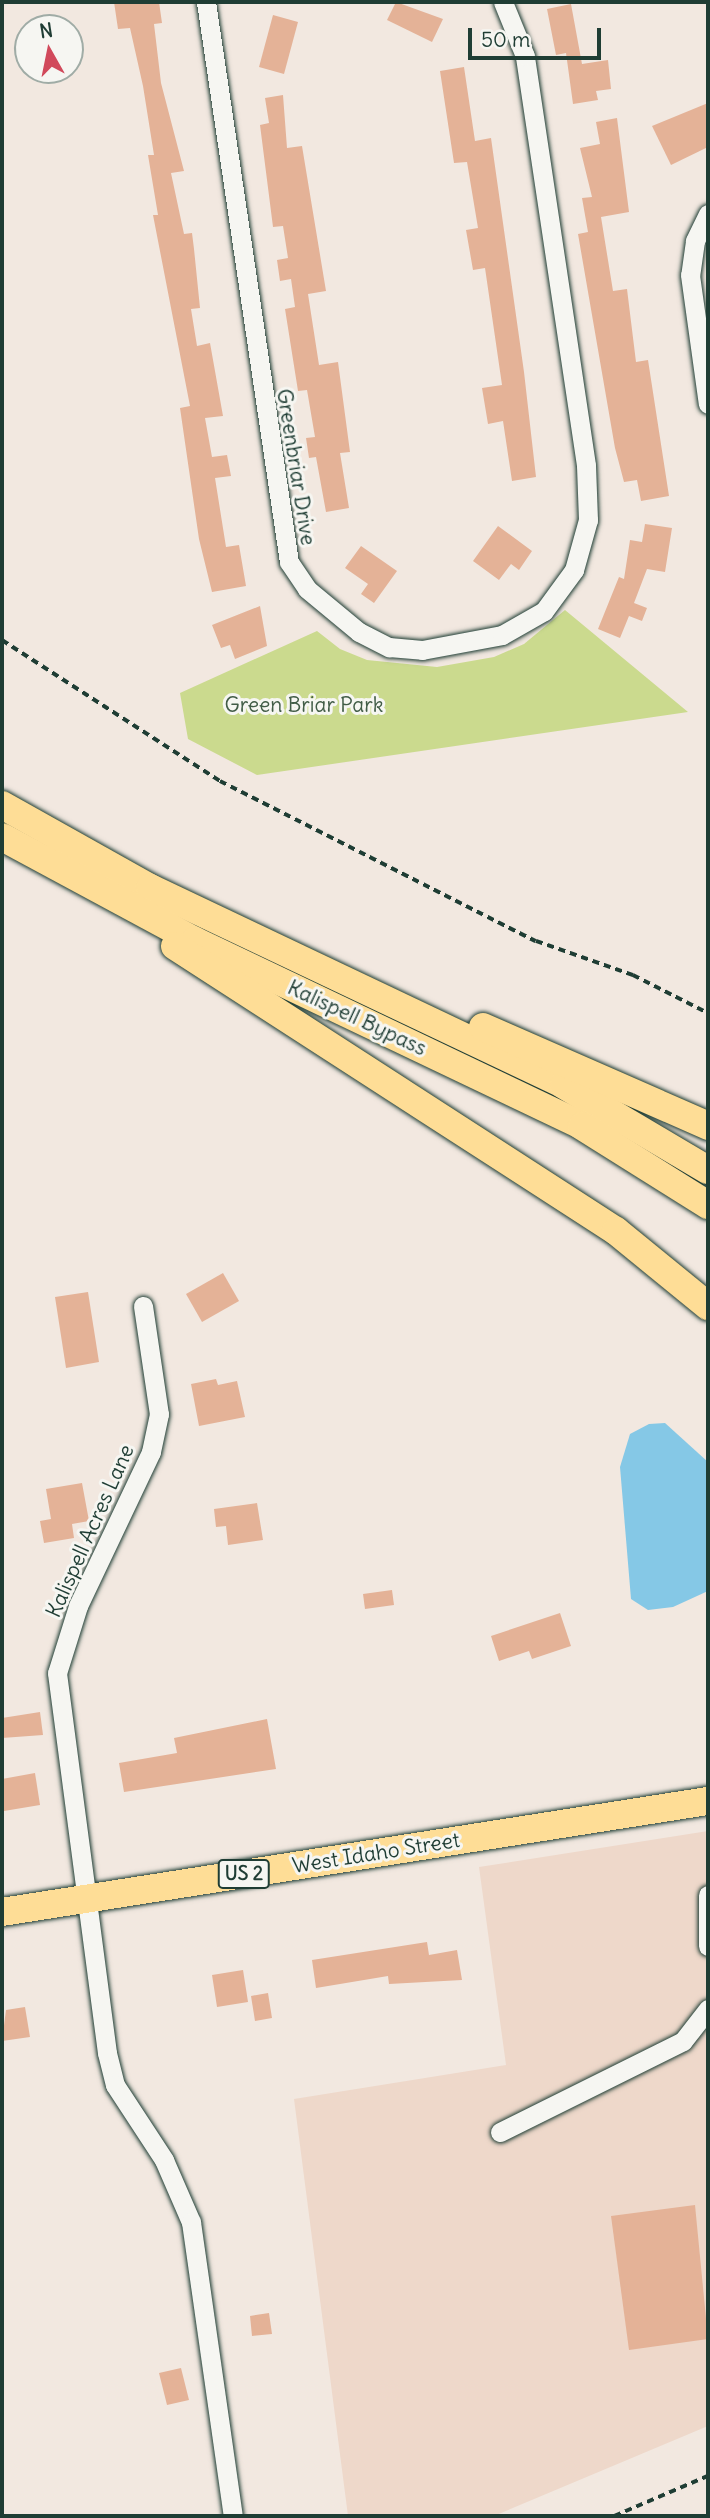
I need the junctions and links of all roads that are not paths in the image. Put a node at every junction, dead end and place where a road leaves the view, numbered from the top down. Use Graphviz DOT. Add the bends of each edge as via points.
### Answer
graph roads {
  1 [pos="206,2"];
  2 [pos="503,2"];
  3 [pos="708,214"];
  4 [pos="708,404"];
  5 [pos="2,805"];
  6 [pos="2,838"];
  7 [pos="114,900"];
  8 [pos="316,967"];
  9 [pos="708,1126"];
  10 [pos="708,1170"];
  11 [pos="708,1205"];
  12 [pos="143,1306"];
  13 [pos="708,1306"];
  14 [pos="708,1803"];
  15 [pos="708,1895"];
  16 [pos="88,1899"];
  17 [pos="2,1912"];
  18 [pos="708,1945"];
  19 [pos="708,2009"];
  20 [pos="500,2132"];
  21 [pos="233,2516"];
  1 -- 2 [label="street, Greenbriar Drive" via="289,562 307,590 359,632 389,646 422,650 502,635 544,611 574,570 588,520 586,465 525,56"];
  3 -- 4 [label="street" via="695,241 690,275"];
  5 -- 8 [label="highway, Kalispell Bypass" via="105,865"];
  6 -- 7 [label="highway, Kalispell Bypass"];
  7 -- 11 [label="highway, Kalispell Bypass" via="582,1126"];
  7 -- 13 [label="highway" via="195,960 615,1231"];
  8 -- 9 [label="highway" via="419,999"];
  8 -- 10 [label="highway, Kalispell Bypass" via="564,1085"];
  12 -- 16 [label="street, Kalispell Acres Lane" via="159,1414 151,1452 78,1606 57,1673"];
  14 -- 16 [label="highway, West Idaho Street / US 2"];
  15 -- 18 [label="street"];
  16 -- 17 [label="highway, West Idaho Street / US 2"];
  16 -- 21 [label="street, Kalispell Acres Lane" via="115,2085 181,2190 200,2261"];
  19 -- 20 [label="street" via="683,2041"];
}
